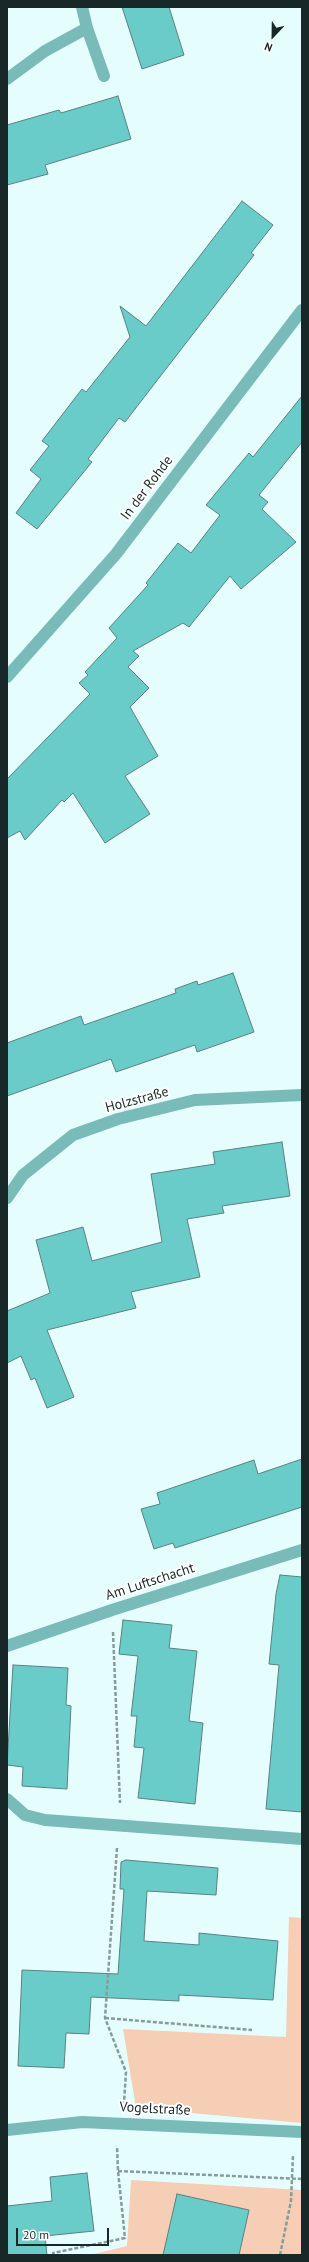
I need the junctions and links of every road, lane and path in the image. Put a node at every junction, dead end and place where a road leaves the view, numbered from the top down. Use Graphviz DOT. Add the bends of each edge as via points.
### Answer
graph roads {
  1 [pos="82,7"];
  2 [pos="87,28"];
  3 [pos="104,76"];
  4 [pos="7,79"];
  5 [pos="302,310"];
  6 [pos="8,674"];
  7 [pos="302,1096"];
  8 [pos="7,1198"];
  9 [pos="302,1550"];
  10 [pos="112,1610"];
  11 [pos="7,1646"];
  12 [pos="7,1800"];
  13 [pos="119,1826"];
  14 [pos="302,1839"];
  15 [pos="105,2018"];
  16 [pos="252,2030"];
  17 [pos="117,2122"];
  18 [pos="7,2130"];
  19 [pos="298,2132"];
  20 [pos="118,2171"];
  21 [pos="292,2179"];
  22 [pos="302,2179"];
  23 [pos="54,2255"];
  24 [pos="280,2255"];
  1 -- 2 [label="street"];
  2 -- 3 [label="street"];
  2 -- 4 [label="street" via="45,51"];
  5 -- 6 [label="street, In der Rohde" via="116,554"];
  7 -- 8 [label="street, Holzstraße" via="195,1100 118,1119 73,1135 23,1175"];
  9 -- 10 [label="street, Am Luftschacht"];
  10 -- 11 [label="street, Am Luftschacht"];
  10 -- 13 [label="path" via="121,1809"];
  12 -- 13 [label="street" via="25,1815 45,1820"];
  13 -- 14 [label="street"];
  13 -- 15 [label="path"];
  15 -- 16 [label="path"];
  15 -- 17 [label="path" via="126,2072 125,2102"];
  17 -- 18 [label="street, Vogelstraße" via="82,2122"];
  17 -- 19 [label="street, Vogelstraße"];
  17 -- 20 [label="path"];
  19 -- 21 [label="path"];
  20 -- 21 [label="path"];
  20 -- 23 [label="path" via="125,2238 53,2253"];
  21 -- 22 [label="path"];
  21 -- 24 [label="path" via="291,2201"];
}
